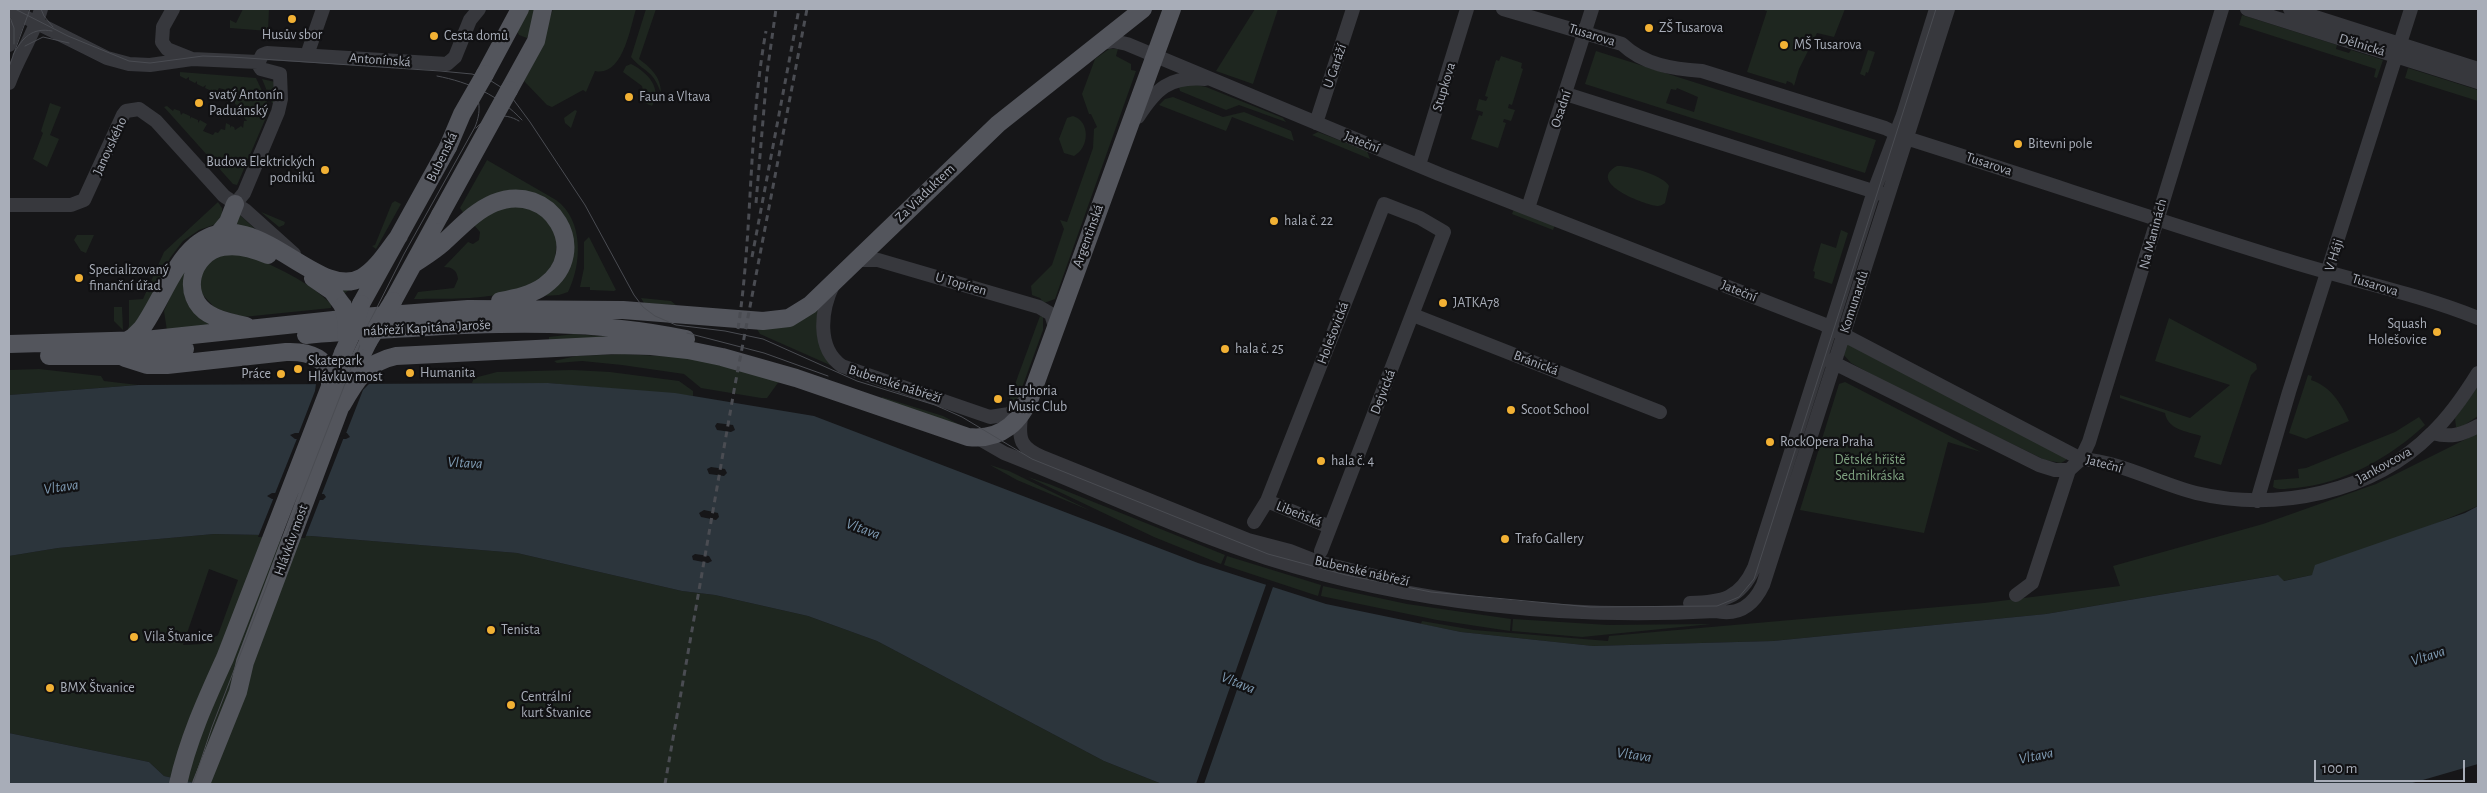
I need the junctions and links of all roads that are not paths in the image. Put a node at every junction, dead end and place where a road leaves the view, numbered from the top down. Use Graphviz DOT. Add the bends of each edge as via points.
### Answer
graph roads {
  1 [pos="40,9"];
  2 [pos="173,9"];
  3 [pos="323,9"];
  4 [pos="479,9"];
  5 [pos="1143,9"];
  6 [pos="1172,9"];
  7 [pos="1353,9"];
  8 [pos="1467,9"];
  9 [pos="1503,9"];
  10 [pos="1592,9"];
  11 [pos="1936,9"];
  12 [pos="1948,9"];
  13 [pos="2222,9"];
  14 [pos="2247,9"];
  15 [pos="2290,9"];
  16 [pos="2411,9"];
  17 [pos="520,10"];
  18 [pos="17,11"];
  19 [pos="543,11"];
  20 [pos="36,24"];
  21 [pos="1584,32"];
  22 [pos="1101,43"];
  23 [pos="9,45"];
  24 [pos="2398,50"];
  25 [pos="499,53"];
  26 [pos="307,55"];
  27 [pos="1155,55"];
  28 [pos="192,59"];
  29 [pos="258,62"];
  30 [pos="522,68"];
  31 [pos="2478,69"];
  32 [pos="1216,80"];
  33 [pos="2478,82"];
  34 [pos="9,83"];
  35 [pos="1566,94"];
  36 [pos="1316,124"];
  37 [pos="1901,136"];
  38 [pos="1122,143"];
  39 [pos="1419,165"];
  40 [pos="1874,191"];
  41 [pos="1888,196"];
  42 [pos="235,204"];
  43 [pos="9,205"];
  44 [pos="1528,208"];
  45 [pos="2158,219"];
  46 [pos="1444,232"];
  47 [pos="218,234"];
  48 [pos="399,236"];
  49 [pos="855,260"];
  50 [pos="414,263"];
  51 [pos="307,266"];
  52 [pos="2328,272"];
  53 [pos="836,280"];
  54 [pos="171,281"];
  55 [pos="392,300"];
  56 [pos="361,304"];
  57 [pos="468,309"];
  58 [pos="1412,315"];
  59 [pos="2478,318"];
  60 [pos="742,320"];
  61 [pos="1055,327"];
  62 [pos="1830,328"];
  63 [pos="255,329"];
  64 [pos="1844,335"];
  65 [pos="166,339"];
  66 [pos="9,344"];
  67 [pos="188,348"];
  68 [pos="121,349"];
  69 [pos="343,353"];
  70 [pos="9,356"];
  71 [pos="1821,356"];
  72 [pos="1835,363"];
  73 [pos="2478,373"];
  74 [pos="330,385"];
  75 [pos="837,392"];
  76 [pos="1032,393"];
  77 [pos="342,405"];
  78 [pos="1660,412"];
  79 [pos="1021,417"];
  80 [pos="2478,426"];
  81 [pos="2432,434"];
  82 [pos="978,438"];
  83 [pos="2081,459"];
  84 [pos="2069,470"];
  85 [pos="1267,501"];
  86 [pos="2257,501"];
  87 [pos="1254,522"];
  88 [pos="1330,527"];
  89 [pos="1321,551"];
  90 [pos="1747,584"];
  91 [pos="1758,595"];
  92 [pos="2016,595"];
  93 [pos="178,784"];
  94 [pos="201,784"];
  1 -- 20 [label="street"];
  2 -- 28 [label="street" via="162,32 164,45"];
  3 -- 26 [label="street"];
  4 -- 26 [label="street, Antonínská" via="452,61 447,64"];
  5 -- 22 [label="main road"];
  6 -- 27 [label="main road, Argentinská"];
  7 -- 36 [label="street, U Garáží"];
  8 -- 39 [label="street, Stupkova"];
  9 -- 21 [label="street, Tusarova"];
  10 -- 21 [label="street, Osadní"];
  11 -- 37 [label="street, Komunardů" via="1904,115"];
  12 -- 37 [label="street, Komunardů"];
  13 -- 45 [label="street, Na Maninách"];
  14 -- 24 [label="street, Dělnická"];
  15 -- 24 [label="street, Dělnická"];
  16 -- 24 [label="street, V Háji"];
  17 -- 19 [label="main road" via="514,34 525,42 532,38"];
  17 -- 25 [label="main road, Bubenská"];
  18 -- 20 [label="street"];
  18 -- 23 [label="street"];
  19 -- 30 [label="main road, Bubenská" via="538,35"];
  20 -- 28 [label="street" via="107,58 129,64 150,65"];
  20 -- 34 [label="street"];
  21 -- 35 [label="street, Osadní"];
  21 -- 37 [label="street, Tusarova" via="1622,44 1635,56 1674,69 1702,71"];
  22 -- 27 [label="street, Jateční" via="1119,42"];
  22 -- 49 [label="main road, Za Viaduktem" via="992,129"];
  24 -- 31 [label="street, Dělnická"];
  24 -- 33 [label="street, Dělnická"];
  24 -- 52 [label="street, V Háji"];
  25 -- 30 [label="main road" via="509,49 517,52 522,56"];
  25 -- 48 [label="main road, Bubenská, bridge"];
  26 -- 29 [label="street, Antonínská" via="267,53"];
  27 -- 32 [label="street, Jateční"];
  27 -- 38 [label="main road, Argentinská"];
  28 -- 29 [label="street"];
  29 -- 42 [label="street" via="265,72 280,74 280,105 244,193"];
  30 -- 50 [label="main road, Bubenská, bridge"];
  32 -- 36 [label="street, Jateční"];
  32 -- 38 [label="street, Jateční" via="1189,78 1162,86 1149,99"];
  35 -- 40 [label="street"];
  35 -- 44 [label="street, Osadní"];
  36 -- 39 [label="street, Jateční"];
  37 -- 40 [label="street, Komunardů"];
  37 -- 41 [label="street, Komunardů"];
  37 -- 45 [label="street, Tusarova"];
  38 -- 61 [label="main road, Argentinská"];
  39 -- 44 [label="street, Jateční"];
  40 -- 41 [label="street"];
  40 -- 62 [label="street, Komunardů"];
  41 -- 64 [label="street, Komunardů"];
  42 -- 43 [label="street, Janovského" via="147,113 133,109 126,111 120,120 84,200 71,205"];
  42 -- 47 [label="main road" via="228,222"];
  42 -- 51 [label="street"];
  44 -- 62 [label="street, Jateční"];
  45 -- 52 [label="street, Tusarova"];
  45 -- 83 [label="street, Na Maninách"];
  46 -- 58 [label="street, Dejvická"];
  46 -- 85 [label="street, Holešovická" via="1420,218 1384,204"];
  47 -- 51 [label="main road" via="245,234"];
  47 -- 54 [label="main road" via="200,242 186,255"];
  48 -- 51 [label="main road" via="372,269 353,281 335,280"];
  48 -- 56 [label="main road, Bubenská"];
  49 -- 53 [label="main road, Za Viaduktem"];
  49 -- 61 [label="street, U Topíren" via="878,260 1039,307 1051,314"];
  50 -- 55 [label="main road, Bubenská"];
  50 -- 57 [label="main road" via="486,207 500,201 530,200 554,215 563,232 565,246 558,270 544,286 522,296"];
  52 -- 59 [label="street, Tusarova"];
  52 -- 86 [label="street, V Háji"];
  53 -- 60 [label="main road, Za Viaduktem" via="810,305 789,318"];
  53 -- 76 [label="street, Bubenské nábřeží" via="827,300 823,328 828,351 842,366 990,416 1008,414"];
  54 -- 65 [label="main road" via="160,313"];
  54 -- 68 [label="main road" via="142,328"];
  55 -- 77 [label="main road, Hlávkův most, bridge" via="360,357"];
  56 -- 69 [label="main road, Hlávkův most, bridge"];
  57 -- 60 [label="main road, nábřeží Kapitána Jaroše" via="642,310"];
  57 -- 63 [label="main road, nábřeží Kapitána Jaroše"];
  58 -- 78 [label="street, Bránická"];
  58 -- 88 [label="street, Dejvická"];
  61 -- 76 [label="main road, Argentinská"];
  62 -- 64 [label="street, Jateční"];
  62 -- 71 [label="street, Komunardů"];
  63 -- 65 [label="main road, nábřeží Kapitána Jaroše"];
  63 -- 69 [label="main road, bridge" via="219,319 201,307 195,298 192,280 198,263 207,253 229,246 261,252 324,284 344,306 348,323"];
  64 -- 72 [label="street, Komunardů"];
  64 -- 83 [label="street, Jateční"];
  65 -- 67 [label="main road"];
  65 -- 68 [label="main road, nábřeží Kapitána Jaroše"];
  66 -- 68 [label="main road, nábřeží Kapitána Jaroše"];
  67 -- 68 [label="main road, nábřeží Kapitána Jaroše"];
  67 -- 75 [label="main road, nábřeží Kapitána Jaroše" via="324,333 444,326 596,326 660,334 746,353"];
  68 -- 70 [label="main road, nábřeží Kapitána Jaroše"];
  68 -- 74 [label="main road" via="140,364 156,366 299,352 326,364"];
  69 -- 74 [label="main road, Hlávkův most"];
  71 -- 72 [label="street, Jateční"];
  71 -- 90 [label="street, Komunardů"];
  72 -- 84 [label="street, Jateční" via="2038,466"];
  72 -- 91 [label="street, Komunardů"];
  73 -- 81 [label="street, Jankovcova"];
  74 -- 93 [label="main road, Hlávkův most" via="220,669 204,702"];
  75 -- 77 [label="main road" via="722,356 667,347 616,346 396,356 374,363 359,377"];
  75 -- 82 [label="main road, Bubenské nábřeží" via="936,428"];
  76 -- 79 [label="main road, Argentinská"];
  77 -- 94 [label="main road, Hlávkův most" via="242,671 238,692"];
  79 -- 82 [label="main road" via="1008,428"];
  79 -- 90 [label="street, Bubenské nábřeží" via="1023,446 1027,451 1248,540 1388,579 1488,594 1623,605 1719,600 1736,594"];
  80 -- 81 [label="street" via="2461,435"];
  81 -- 86 [label="street, Jankovcova" via="2399,460 2334,490"];
  82 -- 91 [label="street, Bubenské nábřeží" via="1094,490 1267,558 1373,586 1430,596 1558,610 1636,612 1725,613 1746,608"];
  83 -- 84 [label="street"];
  83 -- 86 [label="street, Jateční" via="2101,460 2171,487 2200,494"];
  84 -- 92 [label="street" via="2032,583"];
  85 -- 87 [label="street, Holešovická"];
  85 -- 88 [label="street, Libeňská"];
  88 -- 89 [label="street, Dejvická"];
}
